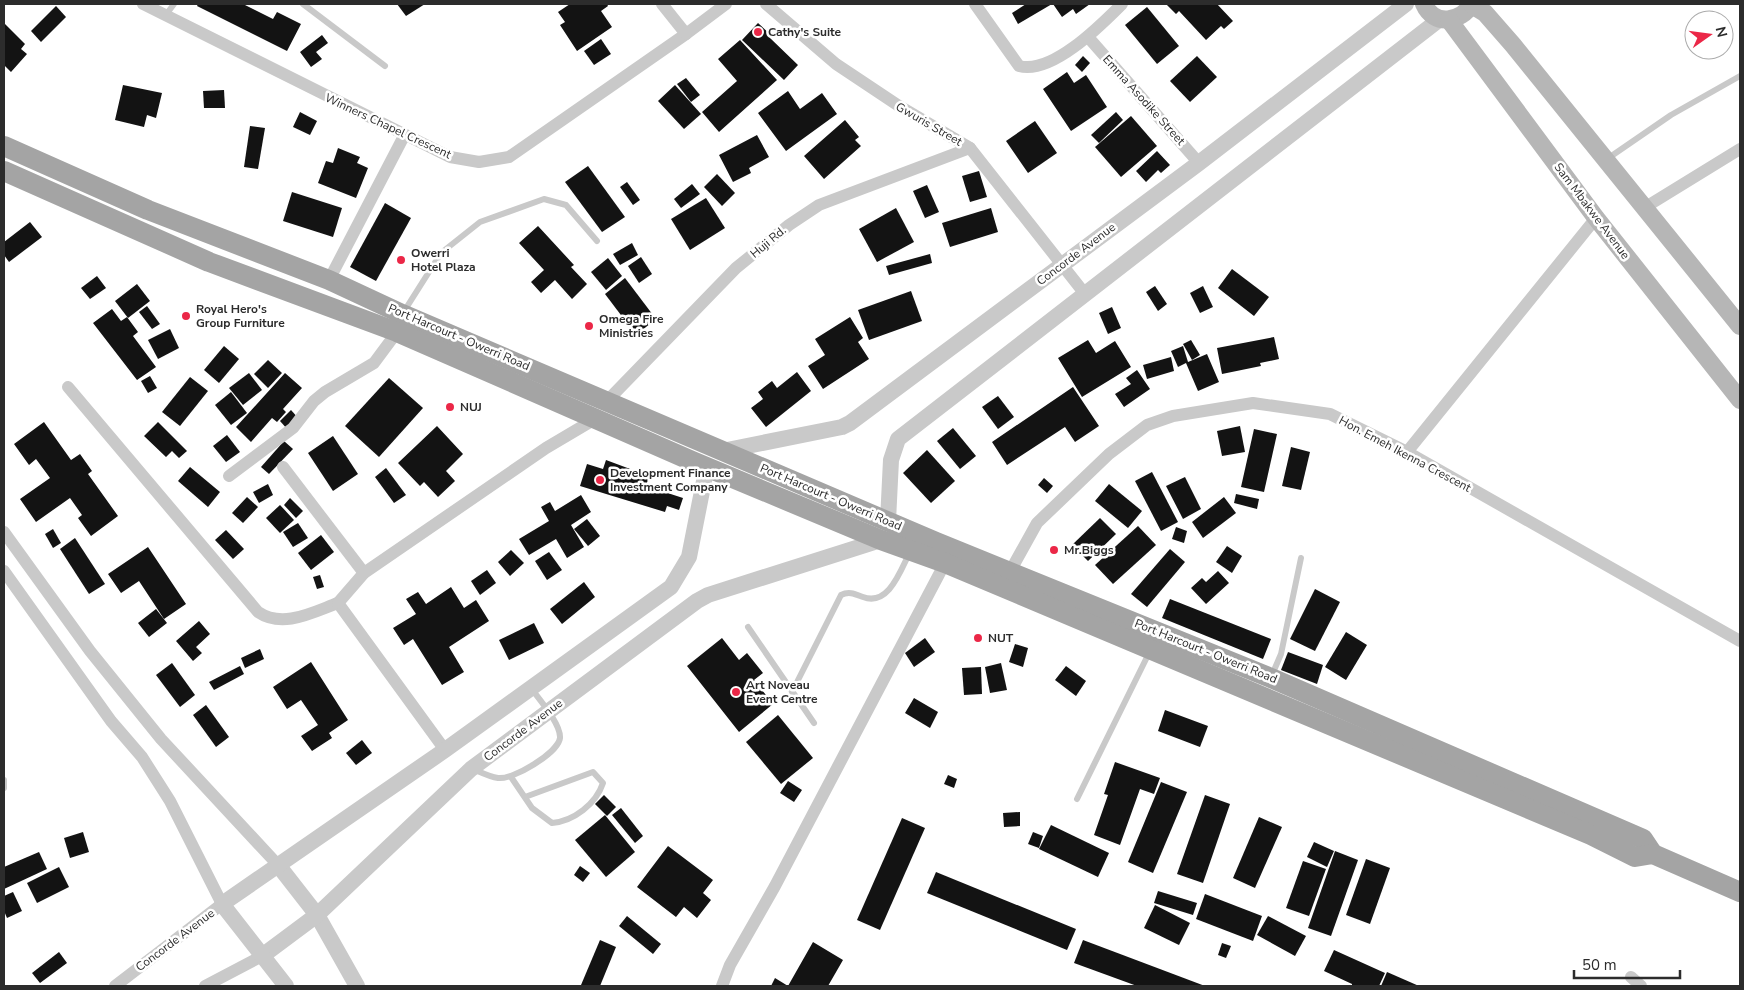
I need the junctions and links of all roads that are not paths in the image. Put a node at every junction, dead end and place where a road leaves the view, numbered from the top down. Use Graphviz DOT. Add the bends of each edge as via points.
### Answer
graph roads {
  1 [pos="143,4"];
  2 [pos="174,4"];
  3 [pos="304,4"];
  4 [pos="662,4"];
  5 [pos="726,4"];
  6 [pos="766,4"];
  7 [pos="975,4"];
  8 [pos="1122,4"];
  9 [pos="1406,4"];
  10 [pos="1424,4"];
  11 [pos="1472,4"];
  12 [pos="165,16"];
  13 [pos="1444,20"];
  14 [pos="686,34"];
  15 [pos="1088,38"];
  16 [pos="385,66"];
  17 [pos="1740,76"];
  18 [pos="404,136"];
  19 [pos="4,146"];
  20 [pos="970,148"];
  21 [pos="1740,149"];
  22 [pos="1606,160"];
  23 [pos="1199,163"];
  24 [pos="4,171"];
  25 [pos="100,188"];
  26 [pos="1644,208"];
  27 [pos="93,211"];
  28 [pos="1596,218"];
  29 [pos="597,241"];
  30 [pos="1060,265"];
  31 [pos="329,280"];
  32 [pos="1084,294"];
  33 [pos="400,323"];
  34 [pos="1740,326"];
  35 [pos="68,386"];
  36 [pos="608,400"];
  37 [pos="1740,400"];
  38 [pos="595,419"];
  39 [pos="722,451"];
  40 [pos="1407,452"];
  41 [pos="707,466"];
  42 [pos="283,467"];
  43 [pos="229,476"];
  44 [pos="888,521"];
  45 [pos="4,532"];
  46 [pos="881,540"];
  47 [pos="910,551"];
  48 [pos="1301,558"];
  49 [pos="945,563"];
  50 [pos="4,570"];
  51 [pos="364,573"];
  52 [pos="1006,579"];
  53 [pos="338,603"];
  54 [pos="748,627"];
  55 [pos="1740,641"];
  56 [pos="1150,650"];
  57 [pos="1271,678"];
  58 [pos="531,688"];
  59 [pos="792,692"];
  60 [pos="548,710"];
  61 [pos="814,723"];
  62 [pos="445,750"];
  63 [pos="472,768"];
  64 [pos="511,777"];
  65 [pos="4,780"];
  66 [pos="4,788"];
  67 [pos="524,797"];
  68 [pos="1078,799"];
  69 [pos="1593,827"];
  70 [pos="278,865"];
  71 [pos="1740,892"];
  72 [pos="222,904"];
  73 [pos="317,915"];
  74 [pos="262,956"];
  75 [pos="1631,977"];
  76 [pos="114,986"];
  77 [pos="205,986"];
  78 [pos="286,986"];
  79 [pos="357,986"];
  80 [pos="722,986"];
  81 [pos="1641,986"];
  1 -- 12 [label="street, Winners Chapel Crescent"];
  2 -- 12 [label="lane"];
  3 -- 16 [label="lane"];
  4 -- 14 [label="street"];
  5 -- 14 [label="street, Winners Chapel Crescent"];
  6 -- 20 [label="street, Gwuris Street" via="836,64 898,106"];
  7 -- 15 [label="street" via="1019,66 1027,68 1044,64"];
  8 -- 15 [label="street"];
  9 -- 23 [label="street, Concorde Avenue"];
  10 -- 13 [label="main road, Sam Mbakwe Avenue" via="1432,15"];
  11 -- 13 [label="main road" via="1458,18"];
  11 -- 22 [label="main road" via="1485,13 1513,45"];
  12 -- 18 [label="street, Winners Chapel Crescent"];
  13 -- 28 [label="main road, Sam Mbakwe Avenue"];
  13 -- 32 [label="street"];
  14 -- 18 [label="street, Winners Chapel Crescent" via="509,157 479,162 450,157"];
  15 -- 23 [label="street, Emma Asodike Street"];
  17 -- 22 [label="lane" via="1671,115"];
  18 -- 31 [label="street"];
  19 -- 25 [label="main road, Port Harcourt - Owerri Road"];
  20 -- 30 [label="street, Gwuris Street"];
  20 -- 36 [label="street, Huji Rd." via="819,205 789,224 736,268"];
  21 -- 26 [label="street"];
  22 -- 26 [label="main road"];
  23 -- 30 [label="street, Concorde Avenue"];
  24 -- 27 [label="main road, Port Harcourt - Owerri Road"];
  25 -- 27 [label="main road"];
  25 -- 31 [label="main road, Port Harcourt - Owerri Road" via="148,210"];
  26 -- 34 [label="main road"];
  27 -- 33 [label="main road, Port Harcourt - Owerri Road" via="209,262"];
  28 -- 37 [label="main road, Sam Mbakwe Avenue"];
  28 -- 40 [label="street"];
  29 -- 33 [label="lane" via="566,205 544,199 480,222 441,253"];
  30 -- 32 [label="street, Gwuris Street"];
  30 -- 39 [label="street, Concorde Avenue" via="842,427"];
  31 -- 33 [label="main road, Port Harcourt - Owerri Road"];
  32 -- 44 [label="street" via="898,439 892,460"];
  33 -- 36 [label="main road, Port Harcourt - Owerri Road"];
  33 -- 38 [label="main road, Port Harcourt - Owerri Road"];
  33 -- 43 [label="street" via="367,369 325,392 293,428"];
  35 -- 53 [label="street" via="258,612 265,617 284,619"];
  36 -- 38 [label="main road"];
  36 -- 39 [label="main road, Port Harcourt - Owerri Road"];
  38 -- 41 [label="main road, Port Harcourt - Owerri Road"];
  38 -- 51 [label="street" via="546,448"];
  39 -- 44 [label="main road, Port Harcourt - Owerri Road"];
  40 -- 52 [label="street, Hon. Emeh Ikenna Crescent" via="1330,414 1253,403 1173,416 1147,425 1037,523"];
  40 -- 55 [label="street, Hon. Emeh Ikenna Crescent"];
  41 -- 46 [label="main road, Port Harcourt - Owerri Road"];
  41 -- 58 [label="street, Concorde Avenue" via="689,557 671,587"];
  42 -- 51 [label="street"];
  44 -- 52 [label="main road, Port Harcourt - Owerri Road"];
  45 -- 70 [label="street" via="90,651 161,739"];
  46 -- 47 [label="main road, Port Harcourt - Owerri Road"];
  46 -- 60 [label="street, Concorde Avenue" via="708,595"];
  47 -- 49 [label="main road, Port Harcourt - Owerri Road"];
  47 -- 59 [label="lane" via="890,590 878,599 853,593 840,594"];
  48 -- 57 [label="lane" via="1281,654"];
  49 -- 52 [label="main road, Port Harcourt - Owerri Road"];
  49 -- 80 [label="street" via="730,965"];
  50 -- 72 [label="street" via="111,721 142,757 170,801"];
  51 -- 53 [label="street"];
  52 -- 56 [label="main road, Port Harcourt - Owerri Road"];
  52 -- 57 [label="main road, Port Harcourt - Owerri Road"];
  53 -- 62 [label="street"];
  54 -- 59 [label="lane"];
  56 -- 68 [label="lane"];
  56 -- 69 [label="main road, Port Harcourt - Owerri Road"];
  57 -- 69 [label="main road, Port Harcourt - Owerri Road"];
  58 -- 60 [label="lane"];
  58 -- 62 [label="street, Concorde Avenue"];
  59 -- 61 [label="lane"];
  60 -- 63 [label="street, Concorde Avenue"];
  60 -- 64 [label="lane" via="560,738 556,746 529,768"];
  62 -- 70 [label="street, Concorde Avenue"];
  63 -- 64 [label="lane" via="498,778"];
  63 -- 73 [label="street, Concorde Avenue"];
  64 -- 67 [label="lane"];
  65 -- 66 [label="lane"];
  67 -- 67 [label="lane" via="532,808 552,823 564,822 572,819 600,794 603,783 593,772"];
  69 -- 71 [label="main road, Port Harcourt - Owerri Road" via="1634,857 1653,854"];
  70 -- 72 [label="street, Concorde Avenue"];
  70 -- 73 [label="street"];
  72 -- 74 [label="street"];
  72 -- 76 [label="street, Concorde Avenue"];
  73 -- 74 [label="street, Concorde Avenue"];
  73 -- 79 [label="street"];
  74 -- 77 [label="street, Concorde Avenue"];
  74 -- 78 [label="street"];
  75 -- 81 [label="street"];
}
